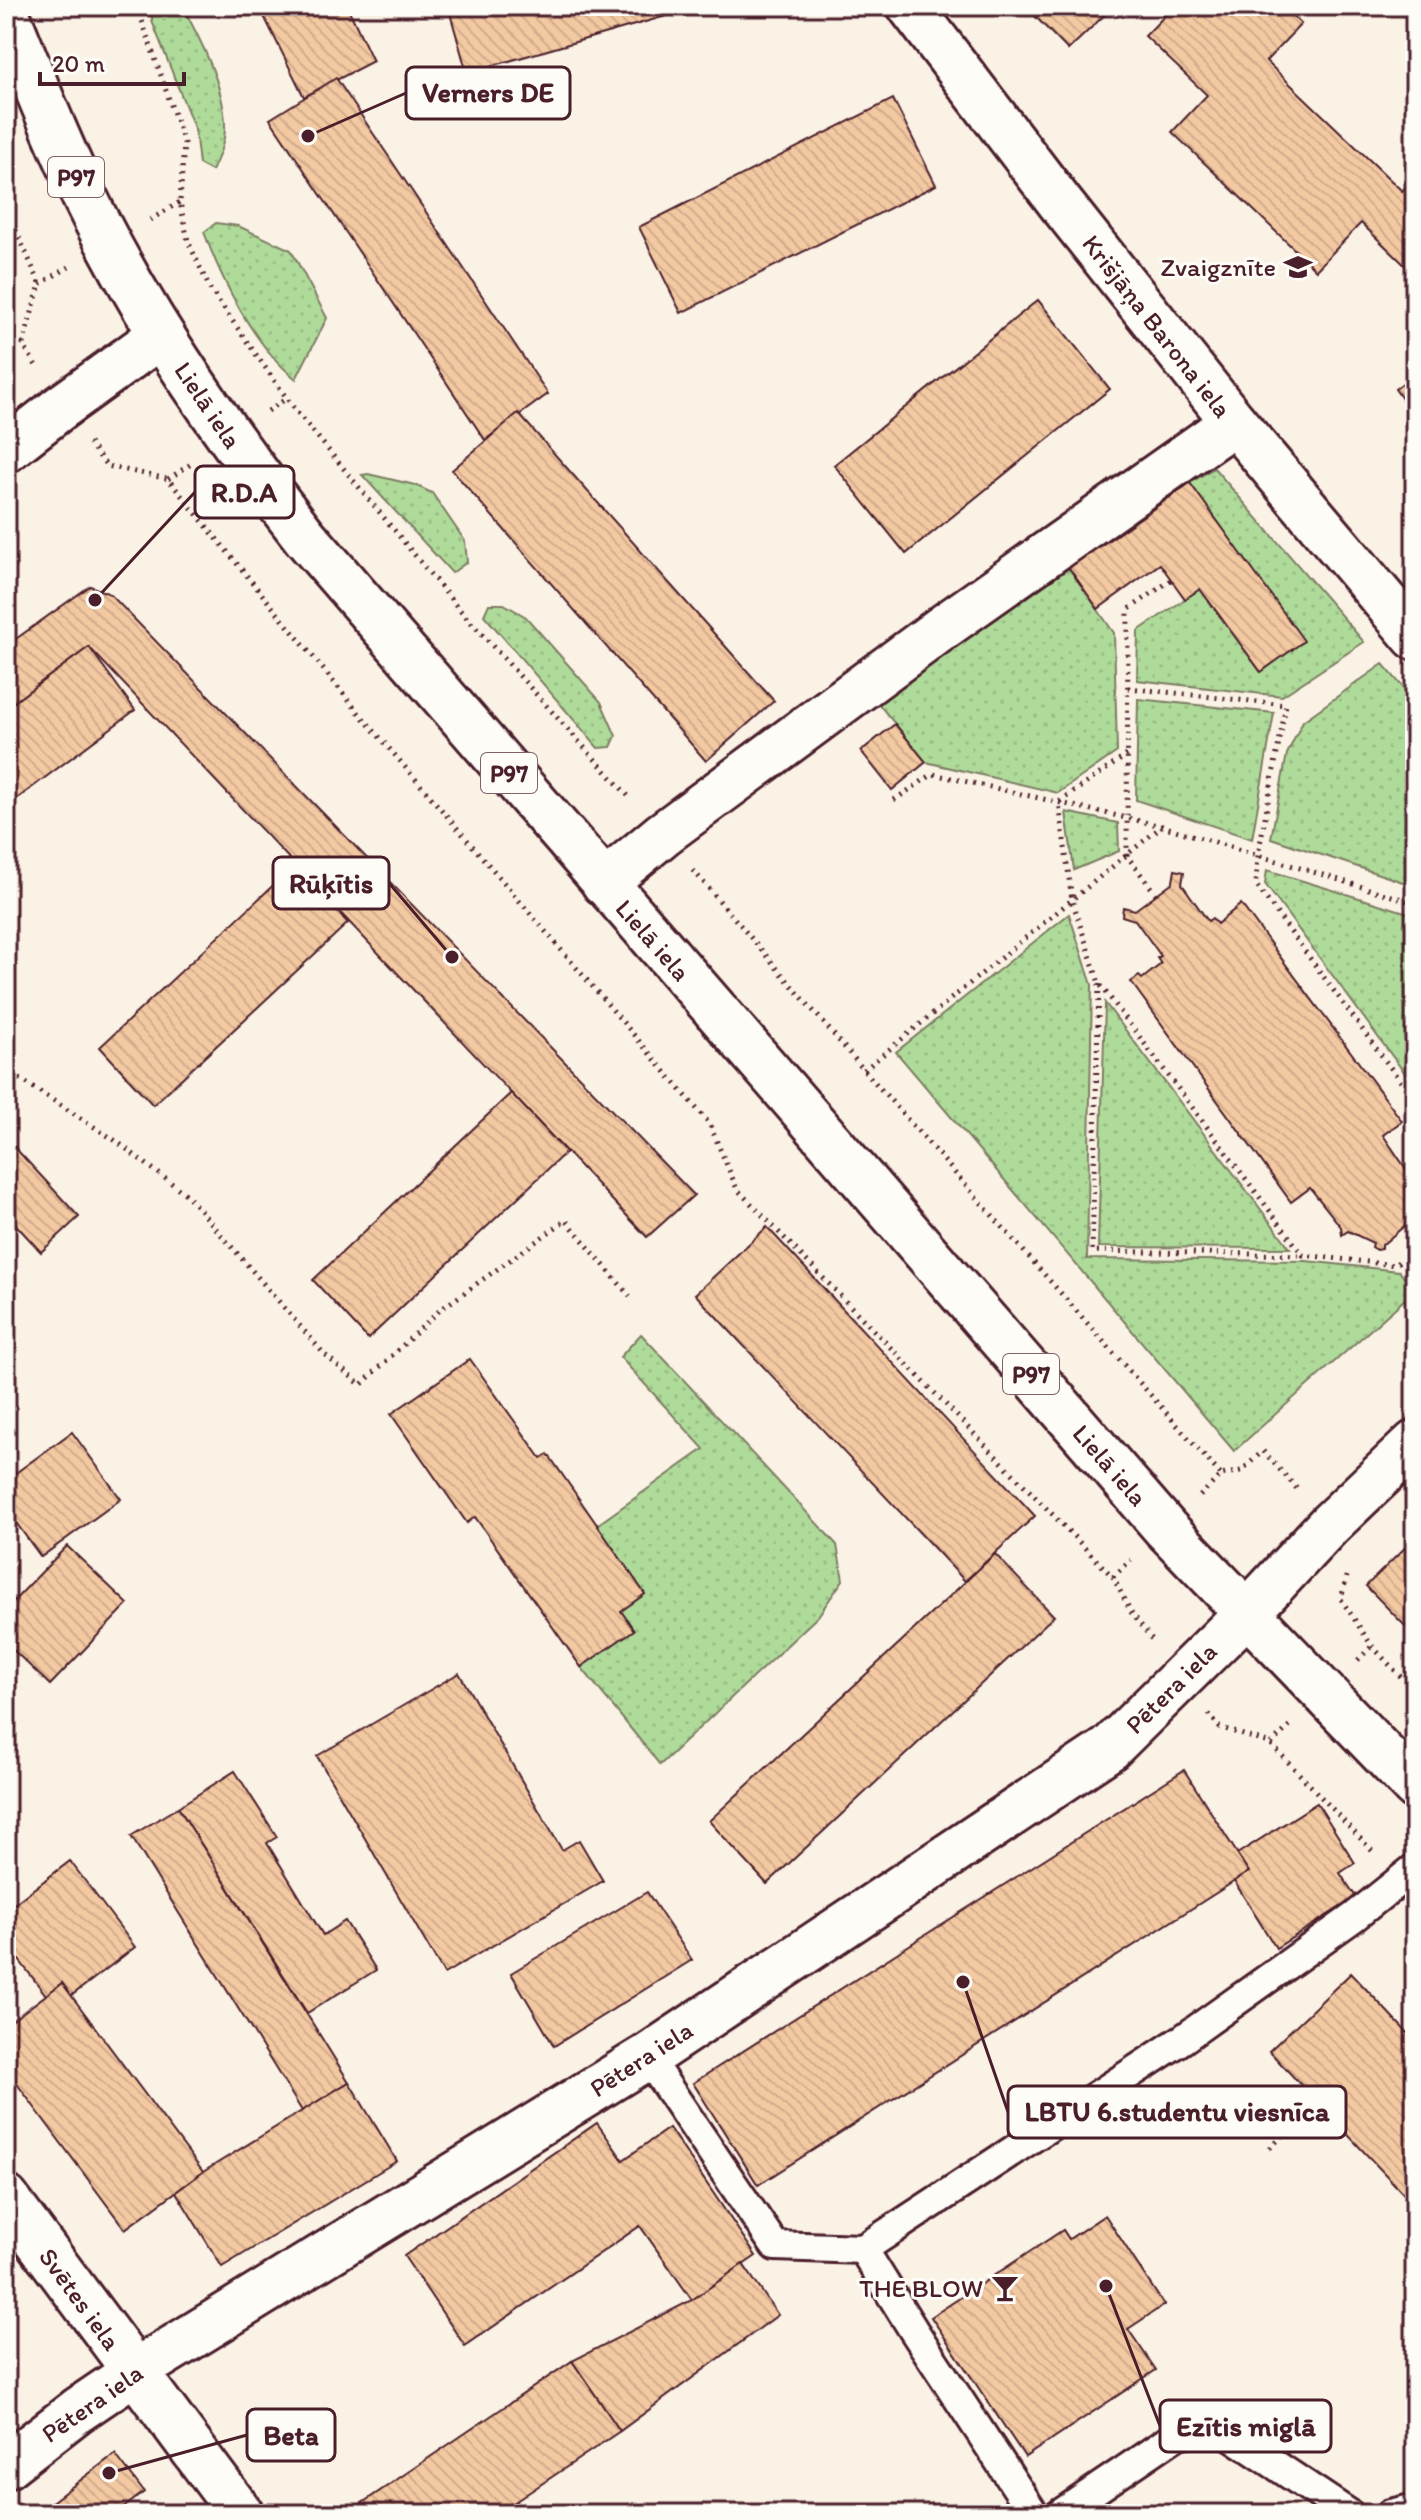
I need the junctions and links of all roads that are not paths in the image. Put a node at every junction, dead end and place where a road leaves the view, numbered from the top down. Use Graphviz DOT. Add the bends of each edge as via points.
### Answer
graph roads {
  1 [pos="910,6"];
  2 [pos="6,12"];
  3 [pos="161,335"];
  4 [pos="1234,422"];
  5 [pos="6,450"];
  6 [pos="1415,637"];
  7 [pos="604,883"];
  8 [pos="1415,1443"];
  9 [pos="1247,1613"];
  10 [pos="1415,1787"];
  11 [pos="1408,1874"];
  12 [pos="647,2057"];
  13 [pos="6,2198"];
  14 [pos="863,2249"];
  15 [pos="134,2372"];
  16 [pos="6,2466"];
  17 [pos="1415,2508"];
  18 [pos="241,2514"];
  19 [pos="1034,2514"];
  20 [pos="1060,2514"];
  21 [pos="1349,2514"];
  22 [pos="1390,2514"];
  1 -- 4 [label="street, Krišjāņa Barona iela"];
  2 -- 3 [label="street, Lielā iela / P97" via="93,215"];
  3 -- 5 [label="street"];
  3 -- 7 [label="street, Lielā iela / P97" via="229,438 305,537"];
  4 -- 6 [label="street, Krišjāņa Barona iela"];
  4 -- 7 [label="street" via="942,628"];
  7 -- 9 [label="street, Lielā iela / P97" via="1166,1529"];
  8 -- 9 [label="street, Pētera iela"];
  9 -- 10 [label="street, Lielā iela / P97"];
  9 -- 12 [label="street, Pētera iela" via="1110,1748"];
  11 -- 14 [label="lane" via="1183,2039"];
  12 -- 14 [label="lane" via="775,2246"];
  12 -- 15 [label="street, Pētera iela"];
  13 -- 15 [label="street, Svētes iela"];
  14 -- 19 [label="lane"];
  15 -- 16 [label="street, Pētera iela"];
  15 -- 18 [label="street, Svētes iela"];
  17 -- 22 [label="lane"];
  20 -- 21 [label="lane" via="1178,2434 1205,2428 1229,2434"];
}
